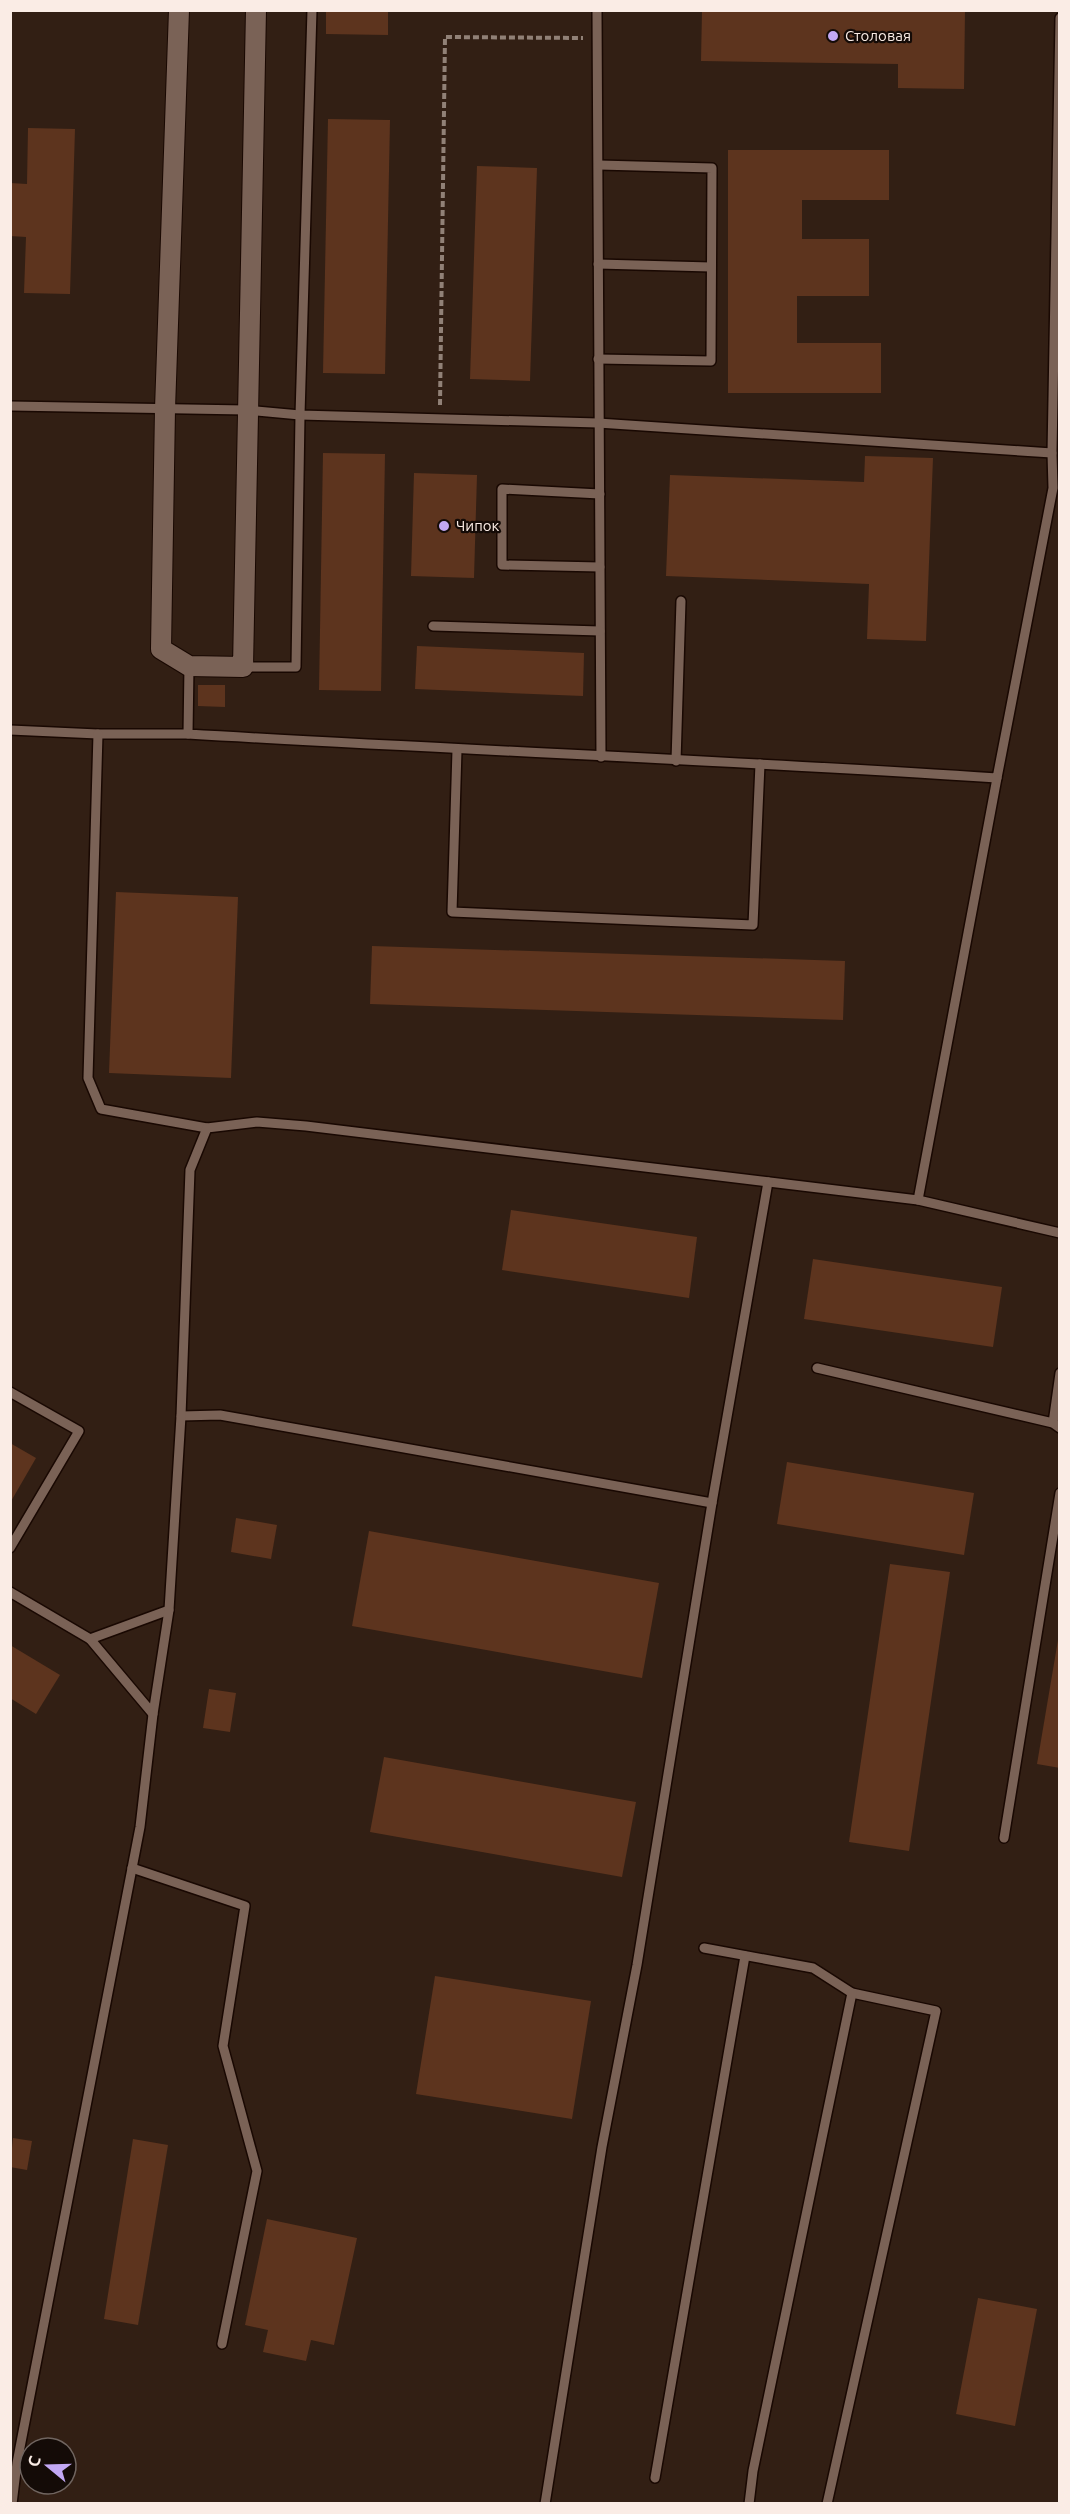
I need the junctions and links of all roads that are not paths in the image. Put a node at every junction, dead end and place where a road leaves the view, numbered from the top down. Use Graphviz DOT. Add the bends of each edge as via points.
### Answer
graph roads {
  1 [pos="179,10"];
  2 [pos="256,10"];
  3 [pos="312,10"];
  4 [pos="597,10"];
  5 [pos="1059,18"];
  6 [pos="599,165"];
  7 [pos="598,264"];
  8 [pos="711,267"];
  9 [pos="1056,326"];
  10 [pos="598,359"];
  11 [pos="10,406"];
  12 [pos="165,409"];
  13 [pos="246,410"];
  14 [pos="300,415"];
  15 [pos="598,423"];
  16 [pos="1052,453"];
  17 [pos="600,494"];
  18 [pos="600,567"];
  19 [pos="681,601"];
  20 [pos="433,626"];
  21 [pos="600,631"];
  22 [pos="189,666"];
  23 [pos="243,668"];
  24 [pos="10,730"];
  25 [pos="188,734"];
  26 [pos="98,735"];
  27 [pos="457,750"];
  28 [pos="601,757"];
  29 [pos="676,761"];
  30 [pos="760,764"];
  31 [pos="997,778"];
  32 [pos="207,1128"];
  33 [pos="768,1182"];
  34 [pos="918,1200"];
  35 [pos="1059,1233"];
  36 [pos="817,1368"];
  37 [pos="1059,1373"];
  38 [pos="10,1392"];
  39 [pos="181,1416"];
  40 [pos="1056,1426"];
  41 [pos="1059,1493"];
  42 [pos="712,1503"];
  43 [pos="10,1548"];
  44 [pos="10,1592"];
  45 [pos="169,1610"];
  46 [pos="90,1639"];
  47 [pos="153,1714"];
  48 [pos="1004,1838"];
  49 [pos="132,1868"];
  50 [pos="704,1948"];
  51 [pos="746,1956"];
  52 [pos="852,1994"];
  53 [pos="222,2344"];
  54 [pos="655,2478"];
  55 [pos="12,2504"];
  56 [pos="545,2504"];
  57 [pos="749,2504"];
  58 [pos="827,2504"];
  1 -- 12 [label="street"];
  2 -- 13 [label="street"];
  3 -- 14 [label="lane"];
  4 -- 6 [label="lane"];
  5 -- 9 [label="lane"];
  6 -- 7 [label="lane"];
  6 -- 8 [label="lane" via="712,168"];
  7 -- 8 [label="lane"];
  7 -- 10 [label="lane"];
  8 -- 10 [label="lane" via="711,361"];
  9 -- 16 [label="lane"];
  10 -- 15 [label="lane"];
  11 -- 12 [label="lane"];
  12 -- 13 [label="lane"];
  12 -- 22 [label="street" via="161,649"];
  13 -- 14 [label="lane"];
  13 -- 23 [label="street"];
  14 -- 15 [label="lane"];
  14 -- 23 [label="lane" via="296,667"];
  15 -- 16 [label="lane"];
  15 -- 17 [label="lane"];
  16 -- 31 [label="lane" via="1053,488"];
  17 -- 18 [label="lane"];
  17 -- 18 [label="lane" via="502,489 502,565"];
  18 -- 21 [label="lane"];
  19 -- 29 [label="lane"];
  20 -- 21 [label="lane"];
  21 -- 28 [label="lane"];
  22 -- 23 [label="street"];
  22 -- 25 [label="lane"];
  24 -- 26 [label="lane"];
  25 -- 26 [label="lane"];
  25 -- 27 [label="lane"];
  26 -- 32 [label="lane" via="88,1078 101,1108"];
  27 -- 28 [label="lane"];
  27 -- 30 [label="lane" via="452,912 753,925"];
  28 -- 29 [label="lane"];
  29 -- 30 [label="lane"];
  30 -- 31 [label="lane"];
  31 -- 34 [label="lane"];
  32 -- 33 [label="lane" via="257,1122 306,1126"];
  32 -- 39 [label="lane" via="189,1170"];
  33 -- 34 [label="lane"];
  33 -- 42 [label="lane"];
  34 -- 35 [label="lane"];
  36 -- 40 [label="lane"];
  37 -- 40 [label="lane"];
  38 -- 43 [label="lane" via="79,1431"];
  39 -- 42 [label="lane" via="220,1416"];
  39 -- 45 [label="lane"];
  41 -- 48 [label="lane"];
  42 -- 56 [label="lane"];
  44 -- 46 [label="lane"];
  45 -- 46 [label="lane"];
  45 -- 47 [label="lane"];
  46 -- 47 [label="lane"];
  47 -- 49 [label="lane"];
  49 -- 53 [label="lane" via="245,1906 223,2046 257,2171"];
  49 -- 55 [label="lane"];
  50 -- 51 [label="lane"];
  51 -- 52 [label="lane" via="813,1968"];
  51 -- 54 [label="lane"];
  52 -- 57 [label="lane"];
  52 -- 58 [label="lane" via="936,2011"];
}
